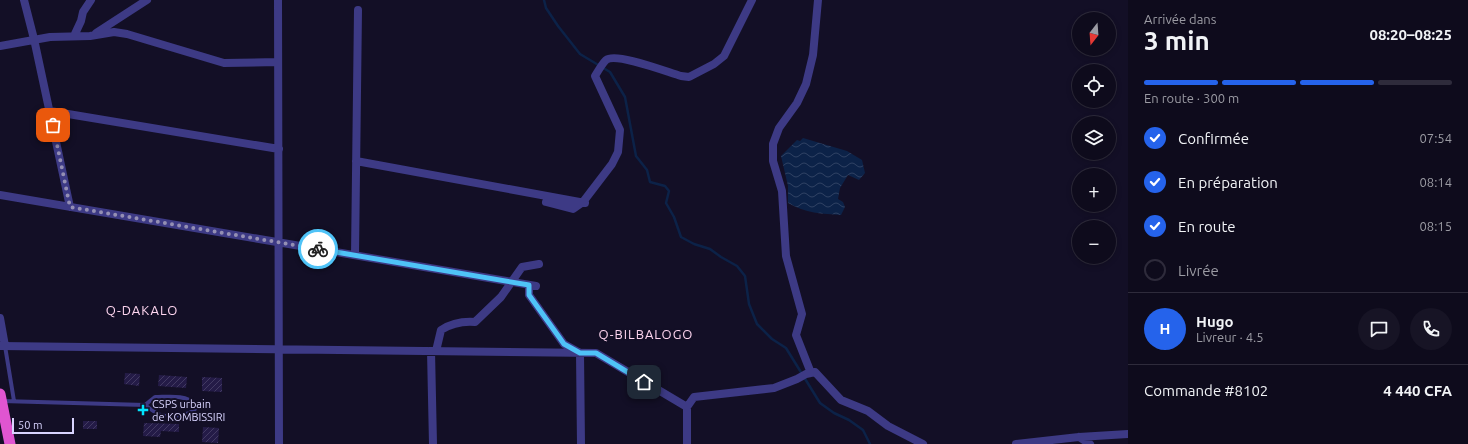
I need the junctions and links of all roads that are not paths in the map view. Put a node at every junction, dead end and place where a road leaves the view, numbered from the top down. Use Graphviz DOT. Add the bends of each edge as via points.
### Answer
graph roads {
  1 [pos="24,0"];
  2 [pos="91,0"];
  3 [pos="147,0"];
  4 [pos="278,0"];
  5 [pos="752,0"];
  6 [pos="818,0"];
  7 [pos="358,10"];
  8 [pos="74,36"];
  9 [pos="90,36"];
  10 [pos="34,39"];
  11 [pos="0,46"];
  12 [pos="278,62"];
  13 [pos="50,111"];
  14 [pos="279,149"];
  15 [pos="356,161"];
  16 [pos="0,195"];
  17 [pos="546,202"];
  18 [pos="586,203"];
  19 [pos="70,207"];
  20 [pos="279,242"];
  21 [pos="355,255"];
  22 [pos="539,264"];
  23 [pos="511,282"];
  24 [pos="0,318"];
  25 [pos="3,346"];
  26 [pos="279,349"];
  27 [pos="434,351"];
  28 [pos="580,353"];
  29 [pos="808,373"];
  30 [pos="1,398"];
  31 [pos="14,401"];
  32 [pos="145,405"];
  33 [pos="687,407"];
  34 [pos="1128,434"];
  35 [pos="1079,437"];
  36 [pos="10,444"];
  37 [pos="279,444"];
  38 [pos="433,444"];
  39 [pos="581,444"];
  40 [pos="687,444"];
  41 [pos="923,444"];
  42 [pos="1016,444"];
  43 [pos="1090,444"];
  1 -- 10 [label="street"];
  2 -- 8 [label="street" via="83,12"];
  3 -- 9 [label="street"];
  4 -- 12 [label="street"];
  5 -- 18 [label="street" via="724,56 690,77 624,58 613,57 606,60 595,76 620,130 618,152"];
  6 -- 29 [label="street" via="811,69 797,104 779,128 773,144 773,160 782,191 786,256 802,314 796,335"];
  7 -- 15 [label="street"];
  8 -- 9 [label="street"];
  8 -- 10 [label="street"];
  9 -- 12 [label="street" via="114,32 127,34 224,63"];
  10 -- 11 [label="street"];
  10 -- 13 [label="street"];
  12 -- 14 [label="street"];
  13 -- 14 [label="street"];
  13 -- 19 [label="street"];
  14 -- 20 [label="street"];
  15 -- 18 [label="street"];
  15 -- 21 [label="street"];
  16 -- 19 [label="street"];
  17 -- 18 [label="street" via="573,209"];
  19 -- 20 [label="street"];
  20 -- 21 [label="street"];
  20 -- 26 [label="street"];
  21 -- 23 [label="street"];
  22 -- 23 [label="street" via="522,267"];
  23 -- 27 [label="street" via="501,297 475,322 464,321 448,325 441,330"];
  23 -- 28 [label="street" via="533,285 529,295 564,344"];
  24 -- 25 [label="street"];
  25 -- 26 [label="street"];
  25 -- 31 [label="lane"];
  26 -- 27 [label="street"];
  26 -- 37 [label="street"];
  27 -- 28 [label="street"];
  27 -- 38 [label="street"];
  28 -- 33 [label="street" via="596,353"];
  28 -- 39 [label="street"];
  29 -- 33 [label="street" via="774,388 694,397"];
  29 -- 41 [label="street" via="815,372 841,400 868,411 888,426"];
  30 -- 31 [label="lane"];
  30 -- 36 [label="highway"];
  31 -- 32 [label="lane"];
  32 -- 32 [label="lane" via="159,414 168,416 188,414 195,409 195,404 187,398 155,397"];
  33 -- 40 [label="street"];
  34 -- 35 [label="street"];
  35 -- 42 [label="street"];
  35 -- 43 [label="street"];
}
